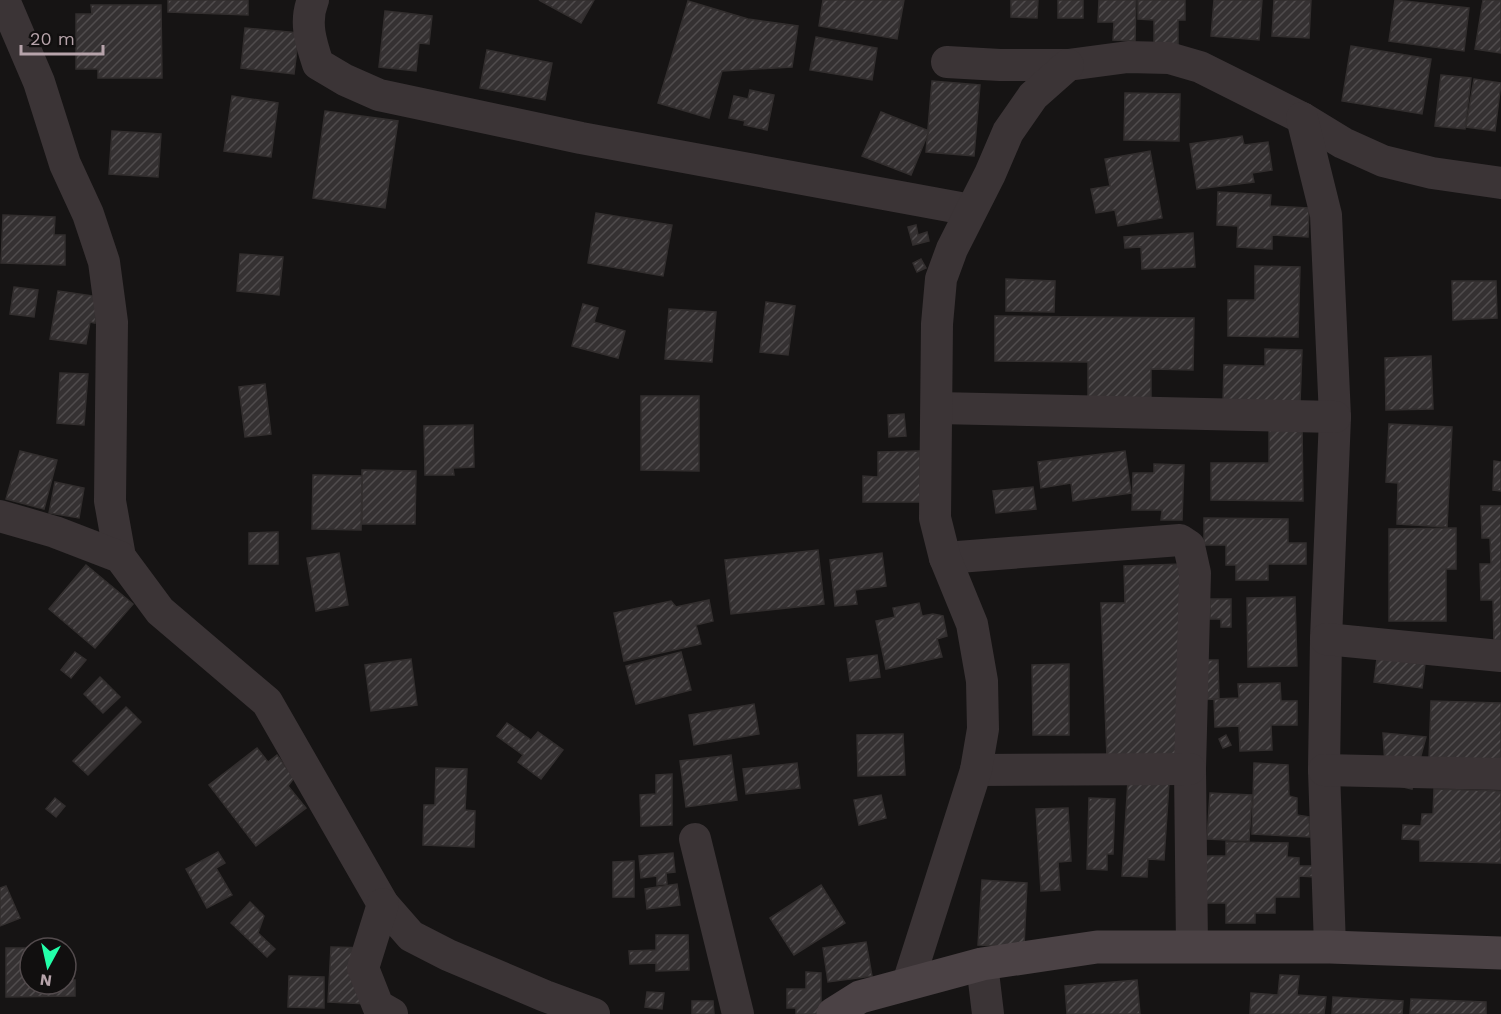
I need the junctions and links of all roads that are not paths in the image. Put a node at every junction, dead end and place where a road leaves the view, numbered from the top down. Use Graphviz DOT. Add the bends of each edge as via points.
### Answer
graph roads {
  1 [pos="4,0"];
  2 [pos="313,0"];
  3 [pos="947,62"];
  4 [pos="1068,65"];
  5 [pos="1302,118"];
  6 [pos="1501,183"];
  7 [pos="971,210"];
  8 [pos="937,408"];
  9 [pos="1335,417"];
  10 [pos="0,516"];
  11 [pos="120,557"];
  12 [pos="945,558"];
  13 [pos="1326,639"];
  14 [pos="1501,656"];
  15 [pos="1190,769"];
  16 [pos="976,770"];
  17 [pos="1324,770"];
  18 [pos="1501,774"];
  19 [pos="695,839"];
  20 [pos="384,904"];
  21 [pos="1192,946"];
  22 [pos="1330,947"];
  23 [pos="1501,953"];
  24 [pos="982,964"];
  25 [pos="908,983"];
  26 [pos="392,1014"];
  27 [pos="594,1014"];
  28 [pos="738,1014"];
  29 [pos="833,1014"];
  30 [pos="988,1014"];
  1 -- 11 [label="street" via="39,82 65,164 104,262 112,322 110,501"];
  2 -- 7 [label="street" via="308,11 310,39 318,64 379,95 581,138"];
  3 -- 4 [label="street"];
  4 -- 5 [label="street" via="1128,57 1169,58 1200,67"];
  4 -- 7 [label="street" via="1033,96 1008,132"];
  5 -- 6 [label="street" via="1383,161"];
  5 -- 9 [label="street" via="1326,214"];
  7 -- 8 [label="street" via="941,279"];
  8 -- 9 [label="street"];
  8 -- 12 [label="street" via="935,518"];
  9 -- 13 [label="street"];
  10 -- 11 [label="street"];
  11 -- 20 [label="street" via="160,611 267,702"];
  12 -- 15 [label="street" via="1180,540 1189,546 1195,573"];
  12 -- 16 [label="street" via="972,624 982,681 983,729"];
  13 -- 14 [label="street"];
  13 -- 17 [label="street"];
  15 -- 16 [label="street"];
  15 -- 21 [label="street"];
  16 -- 25 [label="street"];
  17 -- 18 [label="street"];
  17 -- 22 [label="street"];
  19 -- 28 [label="street"];
  20 -- 26 [label="street" via="363,968 378,1006"];
  20 -- 27 [label="street" via="411,936 439,951"];
  21 -- 22 [label="street"];
  21 -- 24 [label="street" via="1097,947"];
  22 -- 23 [label="street"];
  24 -- 25 [label="street"];
  24 -- 30 [label="street"];
  25 -- 29 [label="street" via="860,997"];
}
